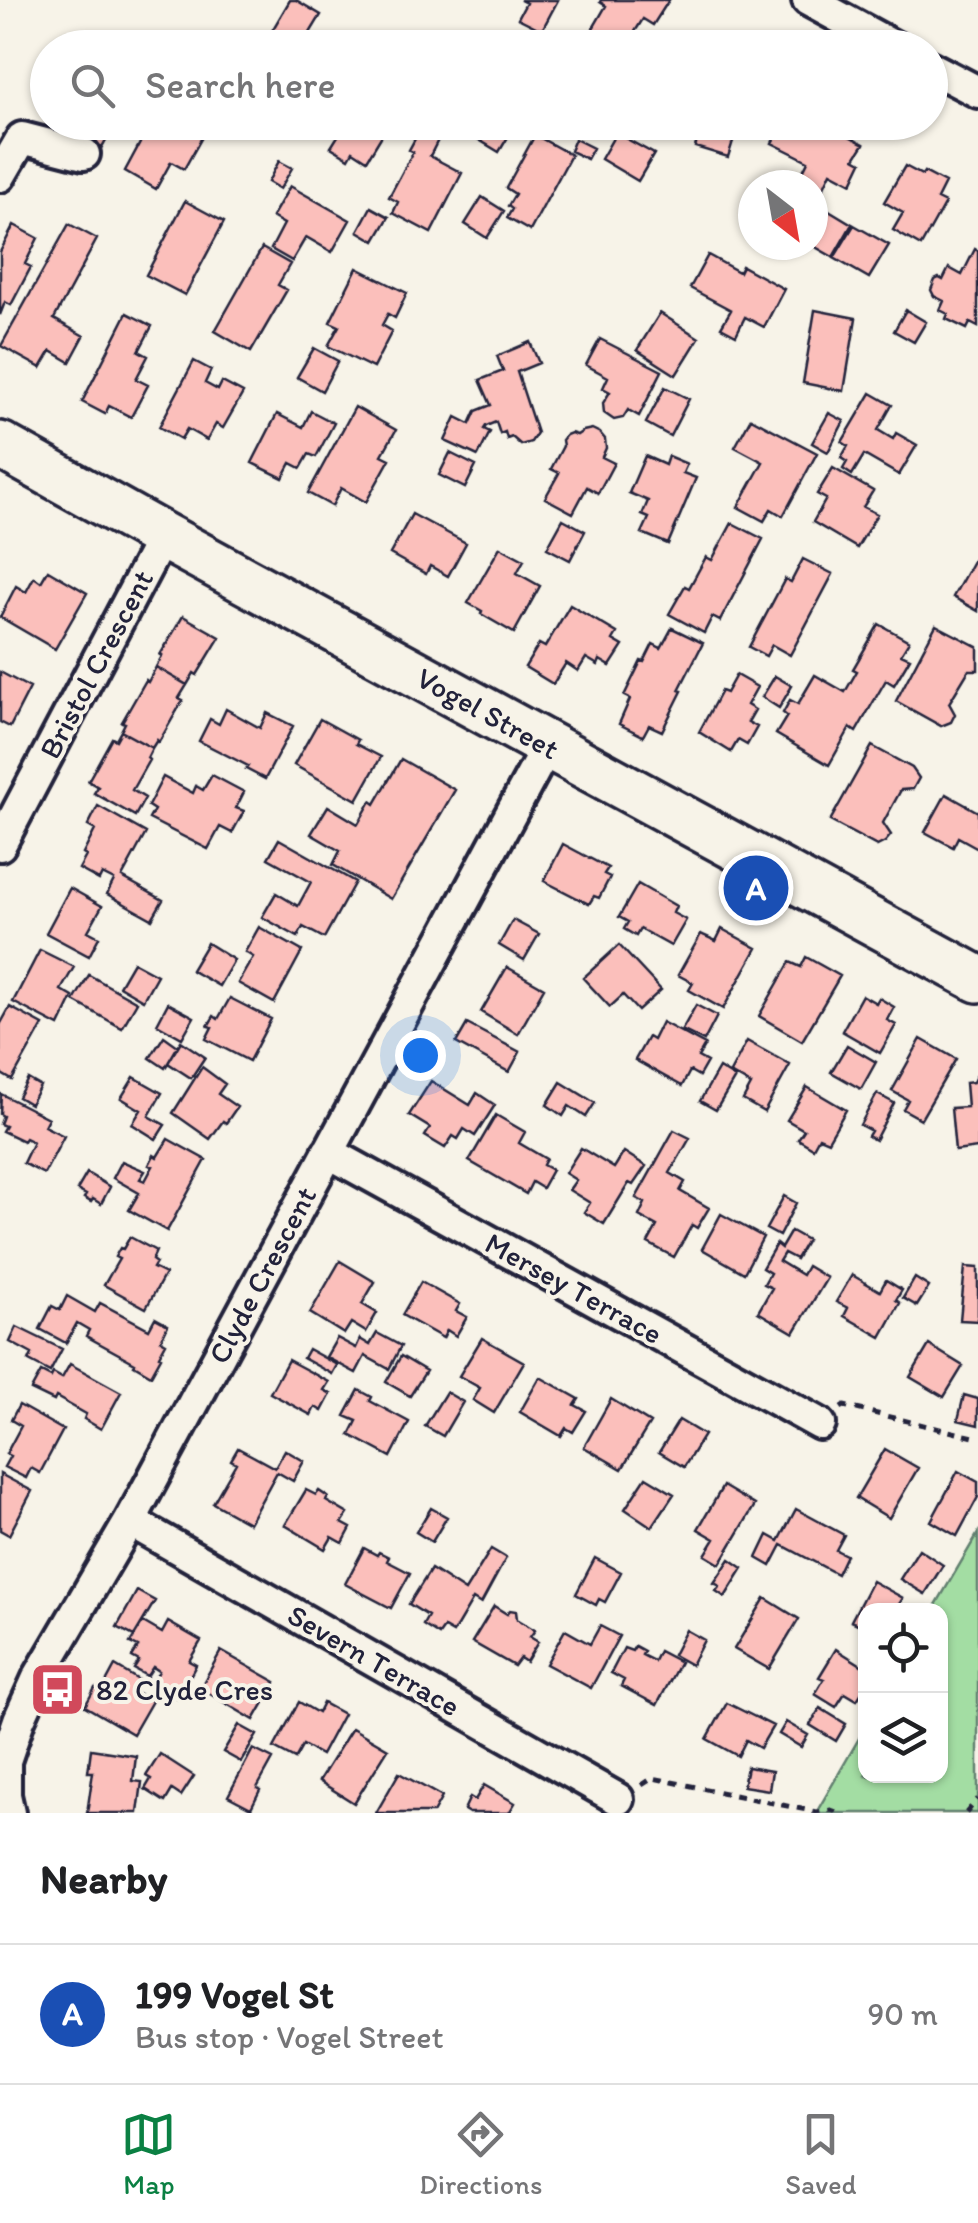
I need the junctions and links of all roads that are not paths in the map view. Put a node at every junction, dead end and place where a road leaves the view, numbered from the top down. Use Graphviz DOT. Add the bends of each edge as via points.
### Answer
graph roads {
  1 [pos="808,0"];
  2 [pos="863,30"];
  3 [pos="948,76"];
  4 [pos="978,92"];
  5 [pos="84,154"];
  6 [pos="0,176"];
  7 [pos="0,445"];
  8 [pos="163,536"];
  9 [pos="548,745"];
  10 [pos="0,845"];
  11 [pos="978,979"];
  12 [pos="328,1152"];
  13 [pos="820,1424"];
  14 [pos="130,1522"];
  15 [pos="618,1799"];
  16 [pos="8,1813"];
  1 -- 2 [label="street"];
  3 -- 4 [label="street"];
  5 -- 6 [label="street" via="22,138"];
  7 -- 8 [label="main road, Vogel Street"];
  8 -- 9 [label="main road, Vogel Street"];
  8 -- 10 [label="street, Bristol Crescent"];
  9 -- 11 [label="main road, Vogel Street"];
  9 -- 12 [label="street, Clyde Crescent"];
  12 -- 13 [label="street, Mersey Terrace"];
  12 -- 14 [label="street, Clyde Crescent"];
  14 -- 15 [label="street, Severn Terrace"];
  14 -- 16 [label="street, Clyde Crescent" via="19,1720 5,1761"];
}
